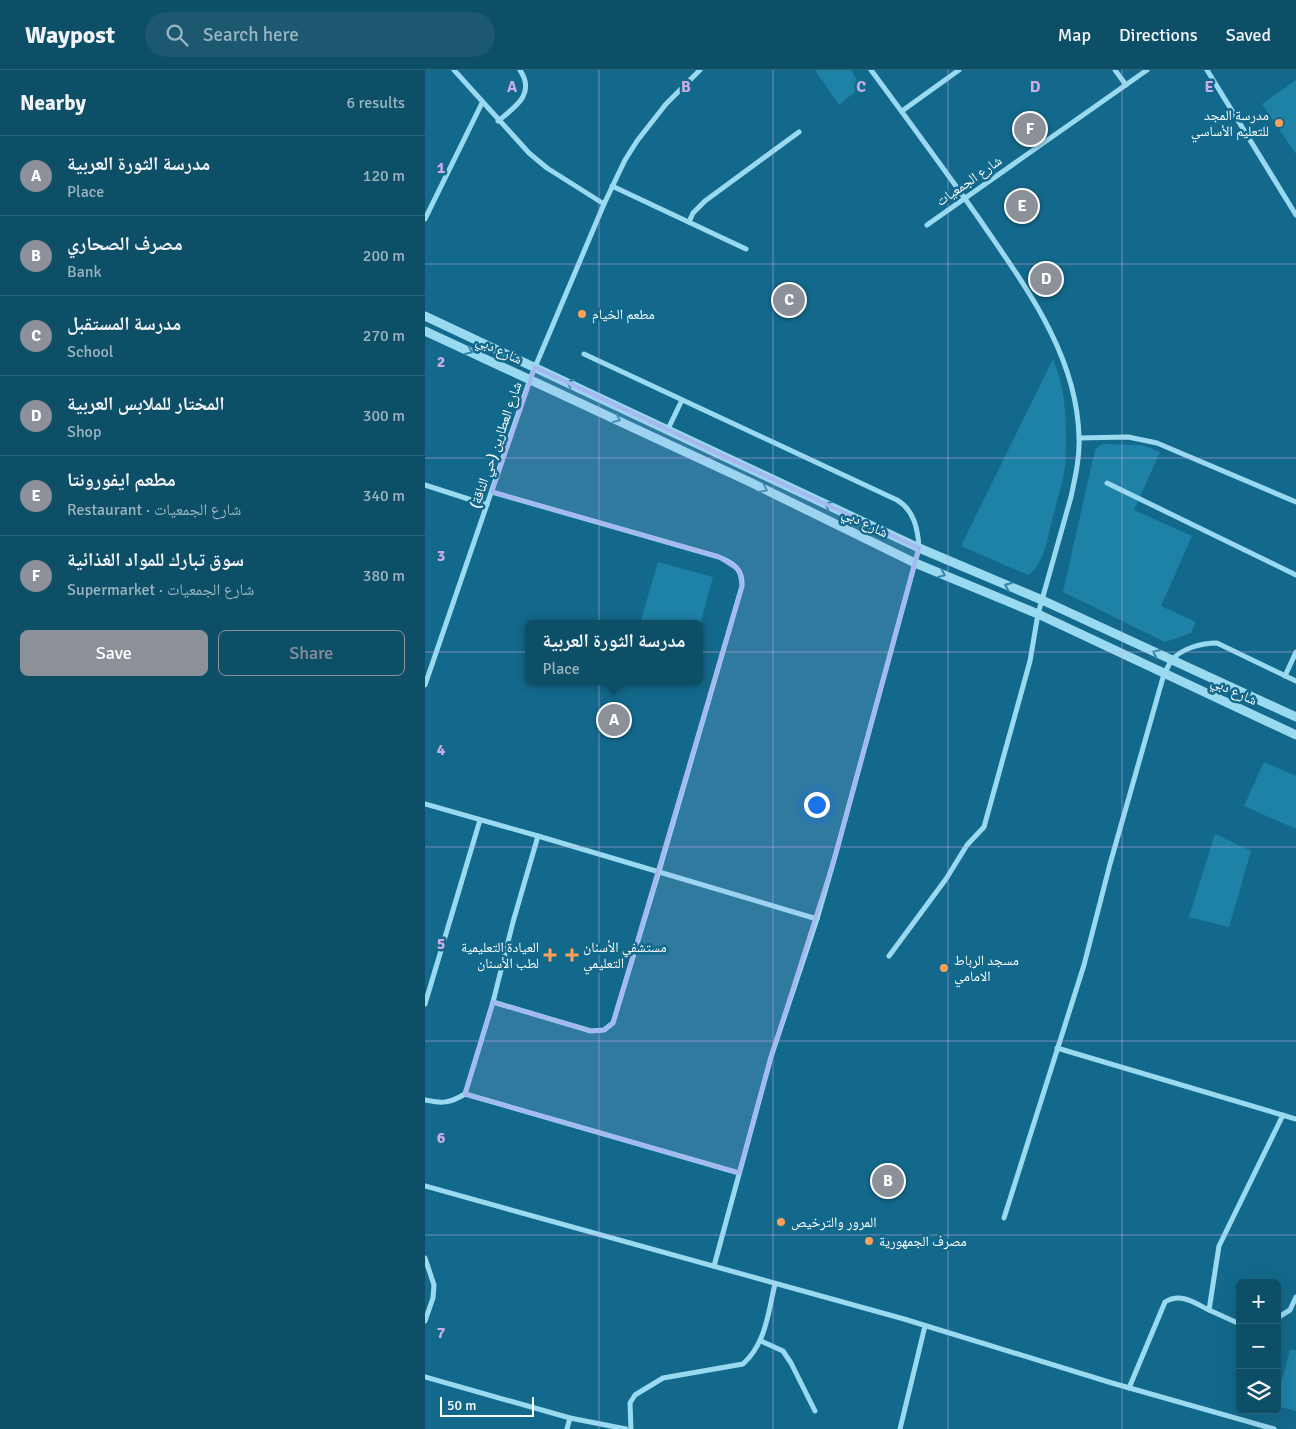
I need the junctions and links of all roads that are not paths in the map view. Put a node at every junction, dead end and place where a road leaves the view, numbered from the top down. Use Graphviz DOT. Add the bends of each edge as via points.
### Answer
graph roads {
  1 [pos="455,70"];
  2 [pos="700,70"];
  3 [pos="871,70"];
  4 [pos="959,70"];
  5 [pos="1115,70"];
  6 [pos="1147,70"];
  7 [pos="1207,70"];
  8 [pos="522,71"];
  9 [pos="1126,85"];
  10 [pos="482,103"];
  11 [pos="902,111"];
  12 [pos="498,121"];
  13 [pos="799,132"];
  14 [pos="613,186"];
  15 [pos="965,198"];
  16 [pos="604,204"];
  17 [pos="1296,215"];
  18 [pos="425,219"];
  19 [pos="689,222"];
  20 [pos="927,225"];
  21 [pos="746,250"];
  22 [pos="425,316"];
  23 [pos="425,331"];
  24 [pos="584,354"];
  25 [pos="535,366"];
  26 [pos="530,379"];
  27 [pos="682,400"];
  28 [pos="668,429"];
  29 [pos="1079,438"];
  30 [pos="1107,483"];
  31 [pos="425,485"];
  32 [pos="492,492"];
  33 [pos="1296,502"];
  34 [pos="487,505"];
  35 [pos="919,548"];
  36 [pos="915,563"];
  37 [pos="1296,575"];
  38 [pos="1042,600"];
  39 [pos="1038,614"];
  40 [pos="1296,652"];
  41 [pos="1172,660"];
  42 [pos="1165,674"];
  43 [pos="1285,676"];
  44 [pos="1296,681"];
  45 [pos="425,685"];
  46 [pos="1296,717"];
  47 [pos="1296,735"];
  48 [pos="425,804"];
  49 [pos="480,820"];
  50 [pos="537,836"];
  51 [pos="659,871"];
  52 [pos="817,919"];
  53 [pos="889,956"];
  54 [pos="493,1002"];
  55 [pos="425,1004"];
  56 [pos="1057,1048"];
  57 [pos="465,1094"];
  58 [pos="425,1100"];
  59 [pos="1283,1115"];
  60 [pos="1296,1119"];
  61 [pos="739,1173"];
  62 [pos="425,1186"];
  63 [pos="1004,1218"];
  64 [pos="425,1258"];
  65 [pos="714,1266"];
  66 [pos="775,1284"];
  67 [pos="1296,1297"];
  68 [pos="1209,1310"];
  69 [pos="1281,1315"];
  70 [pos="425,1321"];
  71 [pos="1236,1322"];
  72 [pos="925,1326"];
  73 [pos="761,1341"];
  74 [pos="425,1377"];
  75 [pos="1129,1388"];
  76 [pos="815,1411"];
  77 [pos="569,1418"];
  78 [pos="567,1429"];
  79 [pos="626,1429"];
  80 [pos="631,1429"];
  81 [pos="899,1429"];
  82 [pos="1274,1429"];
  1 -- 10 [label="street"];
  2 -- 14 [label="street, شارع العطارين (حي الناقة)" via="651,122 625,160"];
  3 -- 11 [label="street"];
  4 -- 11 [label="street"];
  5 -- 9 [label="street"];
  6 -- 9 [label="street, شارع الجمعيات"];
  7 -- 17 [label="street"];
  8 -- 12 [label="street" via="525,85 522,99"];
  9 -- 15 [label="street, شارع الجمعيات"];
  10 -- 12 [label="street"];
  10 -- 18 [label="street"];
  11 -- 15 [label="street"];
  12 -- 16 [label="street" via="538,161"];
  13 -- 19 [label="street" via="705,200"];
  14 -- 16 [label="street, شارع العطارين (حي الناقة)"];
  14 -- 19 [label="street"];
  15 -- 20 [label="street, شارع الجمعيات"];
  15 -- 29 [label="street" via="1044,317 1057,344 1067,370"];
  16 -- 25 [label="street, شارع العطارين (حي الناقة)"];
  19 -- 21 [label="street"];
  22 -- 25 [label="street, شارع دبي"];
  23 -- 26 [label="street, شارع دبي, one-way"];
  24 -- 27 [label="street"];
  25 -- 26 [label="street, شارع العطارين (حي الناقة)"];
  28 -- 25 [label="street, شارع دبي, one-way"];
  26 -- 32 [label="street, شارع العطارين (حي الناقة)"];
  26 -- 36 [label="street, شارع دبي, one-way"];
  27 -- 28 [label="street"];
  27 -- 35 [label="street" via="902,504 915,522"];
  35 -- 28 [label="street, شارع دبي, one-way"];
  29 -- 33 [label="street" via="1128,437 1157,443"];
  29 -- 38 [label="street" via="1071,497"];
  30 -- 37 [label="street"];
  31 -- 34 [label="street"];
  32 -- 34 [label="street, شارع العطارين (حي الناقة)"];
  32 -- 51 [label="street" via="719,557 733,564 743,578"];
  34 -- 45 [label="street, شارع العطارين (حي الناقة)"];
  35 -- 36 [label="street"];
  38 -- 35 [label="street, شارع دبي, one-way"];
  36 -- 39 [label="street, شارع دبي, one-way"];
  36 -- 52 [label="street"];
  38 -- 39 [label="street"];
  41 -- 38 [label="street, شارع دبي, one-way"];
  39 -- 42 [label="street, شارع دبي"];
  39 -- 53 [label="street" via="1030,661 985,827 967,845"];
  40 -- 43 [label="street"];
  41 -- 42 [label="street"];
  41 -- 43 [label="street" via="1203,643 1217,643"];
  41 -- 46 [label="street, شارع دبي"];
  42 -- 47 [label="street, شارع دبي"];
  42 -- 56 [label="street" via="1084,965"];
  43 -- 44 [label="street"];
  48 -- 49 [label="street"];
  49 -- 50 [label="street"];
  49 -- 55 [label="street"];
  50 -- 51 [label="street"];
  50 -- 54 [label="street"];
  51 -- 52 [label="street"];
  51 -- 54 [label="street" via="613,1023 608,1027 591,1031"];
  52 -- 61 [label="street" via="771,1057"];
  54 -- 57 [label="street"];
  56 -- 59 [label="street"];
  56 -- 63 [label="street"];
  57 -- 58 [label="street" via="454,1101"];
  57 -- 61 [label="street"];
  59 -- 60 [label="street"];
  59 -- 68 [label="street" via="1219,1246"];
  61 -- 65 [label="street"];
  62 -- 65 [label="street"];
  64 -- 70 [label="street" via="434,1285"];
  65 -- 66 [label="street"];
  66 -- 72 [label="street"];
  66 -- 73 [label="street"];
  67 -- 69 [label="street" via="1289,1310"];
  68 -- 71 [label="street"];
  68 -- 75 [label="street" via="1181,1297 1165,1302"];
  72 -- 75 [label="street"];
  72 -- 81 [label="street"];
  73 -- 76 [label="street" via="783,1351"];
  73 -- 80 [label="street" via="743,1364 663,1378 635,1395 630,1403"];
  74 -- 77 [label="street"];
  75 -- 82 [label="street"];
  77 -- 78 [label="street"];
  77 -- 79 [label="street"];
}
